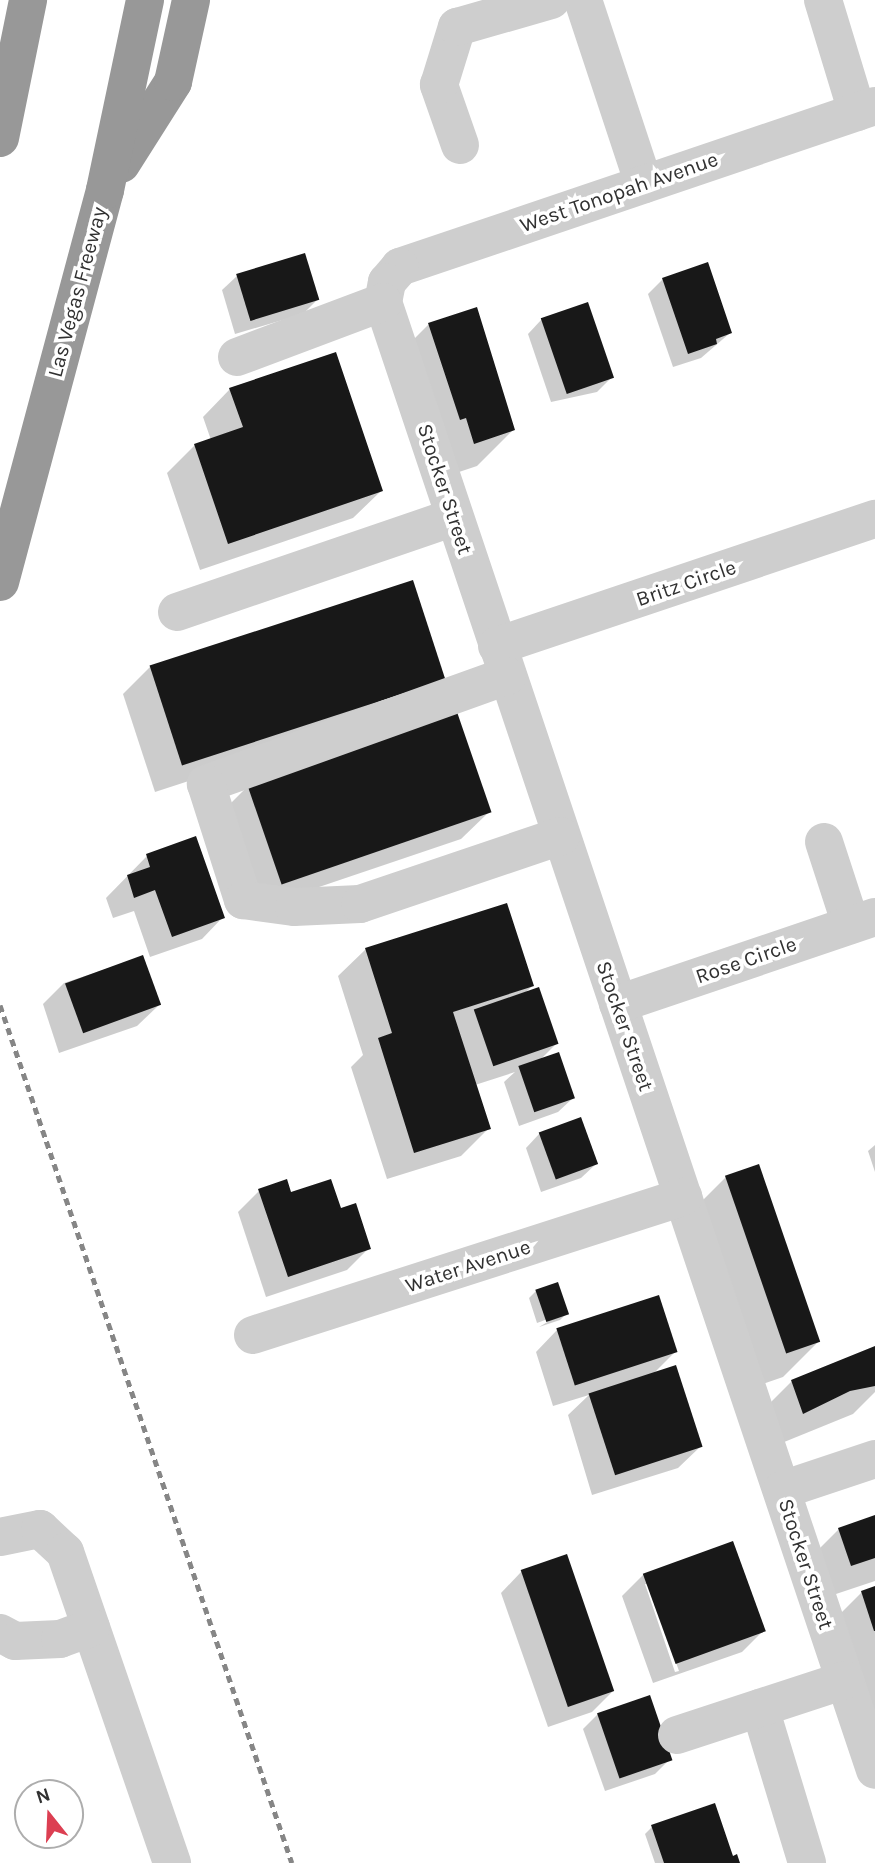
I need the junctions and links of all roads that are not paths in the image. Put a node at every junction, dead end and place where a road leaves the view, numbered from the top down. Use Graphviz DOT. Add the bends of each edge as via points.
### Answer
graph roads {
  1 [pos="28,0"];
  2 [pos="145,0"];
  3 [pos="191,0"];
  4 [pos="551,0"];
  5 [pos="583,0"];
  6 [pos="823,0"];
  7 [pos="866,109"];
  8 [pos="0,138"];
  9 [pos="460,145"];
  10 [pos="644,184"];
  11 [pos="105,190"];
  12 [pos="385,292"];
  13 [pos="237,357"];
  14 [pos="454,517"];
  15 [pos="875,519"];
  16 [pos="0,582"];
  17 [pos="177,612"];
  18 [pos="502,661"];
  19 [pos="561,836"];
  20 [pos="824,842"];
  21 [pos="863,921"];
  22 [pos="618,1004"];
  23 [pos="683,1197"];
  24 [pos="253,1335"];
  25 [pos="875,1459"];
  26 [pos="782,1490"];
  27 [pos="0,1537"];
  28 [pos="91,1628"];
  29 [pos="0,1633"];
  30 [pos="845,1681"];
  31 [pos="760,1708"];
  32 [pos="677,1735"];
  33 [pos="875,1770"];
  34 [pos="172,1863"];
  35 [pos="807,1863"];
  1 -- 8 [label="highway"];
  2 -- 11 [label="highway, Las Vegas Freeway"];
  3 -- 11 [label="highway" via="173,82"];
  4 -- 9 [label="street" via="457,27 439,85"];
  5 -- 10 [label="street"];
  6 -- 7 [label="street"];
  7 -- 10 [label="street, West Tonopah Avenue"];
  10 -- 12 [label="street, West Tonopah Avenue" via="400,267"];
  11 -- 16 [label="highway, Las Vegas Freeway"];
  12 -- 13 [label="street, West Tonopah Avenue"];
  12 -- 14 [label="street, Stocker Street"];
  14 -- 17 [label="street"];
  14 -- 18 [label="street, Stocker Street"];
  15 -- 18 [label="street, Britz Circle"];
  18 -- 19 [label="street, Stocker Street"];
  18 -- 19 [label="street, Britz Circle" via="206,784 243,900 294,907 360,904"];
  19 -- 22 [label="street, Stocker Street"];
  20 -- 21 [label="street"];
  21 -- 22 [label="street, Rose Circle"];
  22 -- 23 [label="street, Stocker Street"];
  23 -- 24 [label="street, Water Avenue"];
  23 -- 26 [label="street, Stocker Street"];
  25 -- 26 [label="street"];
  26 -- 30 [label="street, Stocker Street"];
  27 -- 28 [label="street" via="40,1529 65,1552"];
  28 -- 29 [label="street" via="60,1639 15,1641"];
  28 -- 34 [label="street"];
  30 -- 31 [label="street"];
  30 -- 33 [label="street, Stocker Street"];
  31 -- 32 [label="street"];
  31 -- 35 [label="street"];
}
